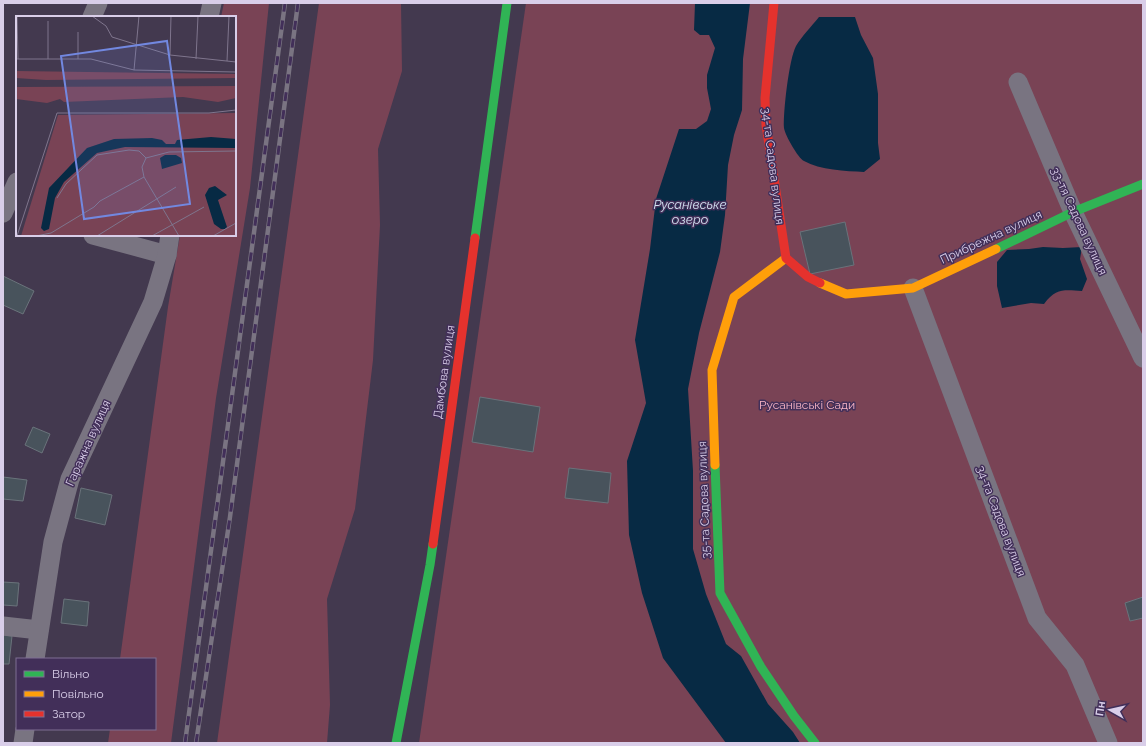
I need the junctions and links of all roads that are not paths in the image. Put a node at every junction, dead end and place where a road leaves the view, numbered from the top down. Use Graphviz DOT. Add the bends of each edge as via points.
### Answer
graph roads {
  1 [pos="98,3"];
  2 [pos="212,3"];
  3 [pos="507,3"];
  4 [pos="774,3"];
  5 [pos="92,16"];
  6 [pos="209,16"];
  7 [pos="1018,82"];
  8 [pos="1143,184"];
  9 [pos="16,185"];
  10 [pos="7,212"];
  11 [pos="1073,212"];
  12 [pos="97,236"];
  13 [pos="170,236"];
  14 [pos="167,255"];
  15 [pos="786,258"];
  16 [pos="913,288"];
  17 [pos="1143,358"];
  18 [pos="3,626"];
  19 [pos="39,630"];
  20 [pos="35,658"];
  21 [pos="25,730"];
  22 [pos="23,743"];
  23 [pos="396,743"];
  24 [pos="815,743"];
  25 [pos="1108,743"];
  1 -- 5 [label="street"];
  2 -- 6 [label="street"];
  3 -- 23 [label="street, Дамбова вулиця" via="430,564"];
  4 -- 15 [label="street, 34-та Садова вулиця" via="765,98 766,125"];
  7 -- 11 [label="street, 33-тя Садова вулиця"];
  8 -- 11 [label="street, Прибрежна вулиця"];
  9 -- 10 [label="street"];
  11 -- 16 [label="street, Прибрежна вулиця"];
  11 -- 17 [label="street, 33-тя Садова вулиця"];
  12 -- 14 [label="street"];
  13 -- 14 [label="street, Гаражна вулиця"];
  14 -- 19 [label="street, Гаражна вулиця" via="154,302 70,479 53,542"];
  15 -- 16 [label="street, Прибрежна вулиця" via="808,277 846,294"];
  15 -- 24 [label="street, 35-та Садова вулиця" via="734,297 712,370 720,592 761,667"];
  16 -- 25 [label="street, 34-та Садова вулиця" via="1037,618 1075,665"];
  18 -- 19 [label="street"];
  19 -- 20 [label="street, Гаражна вулиця"];
  21 -- 22 [label="street"];
}
